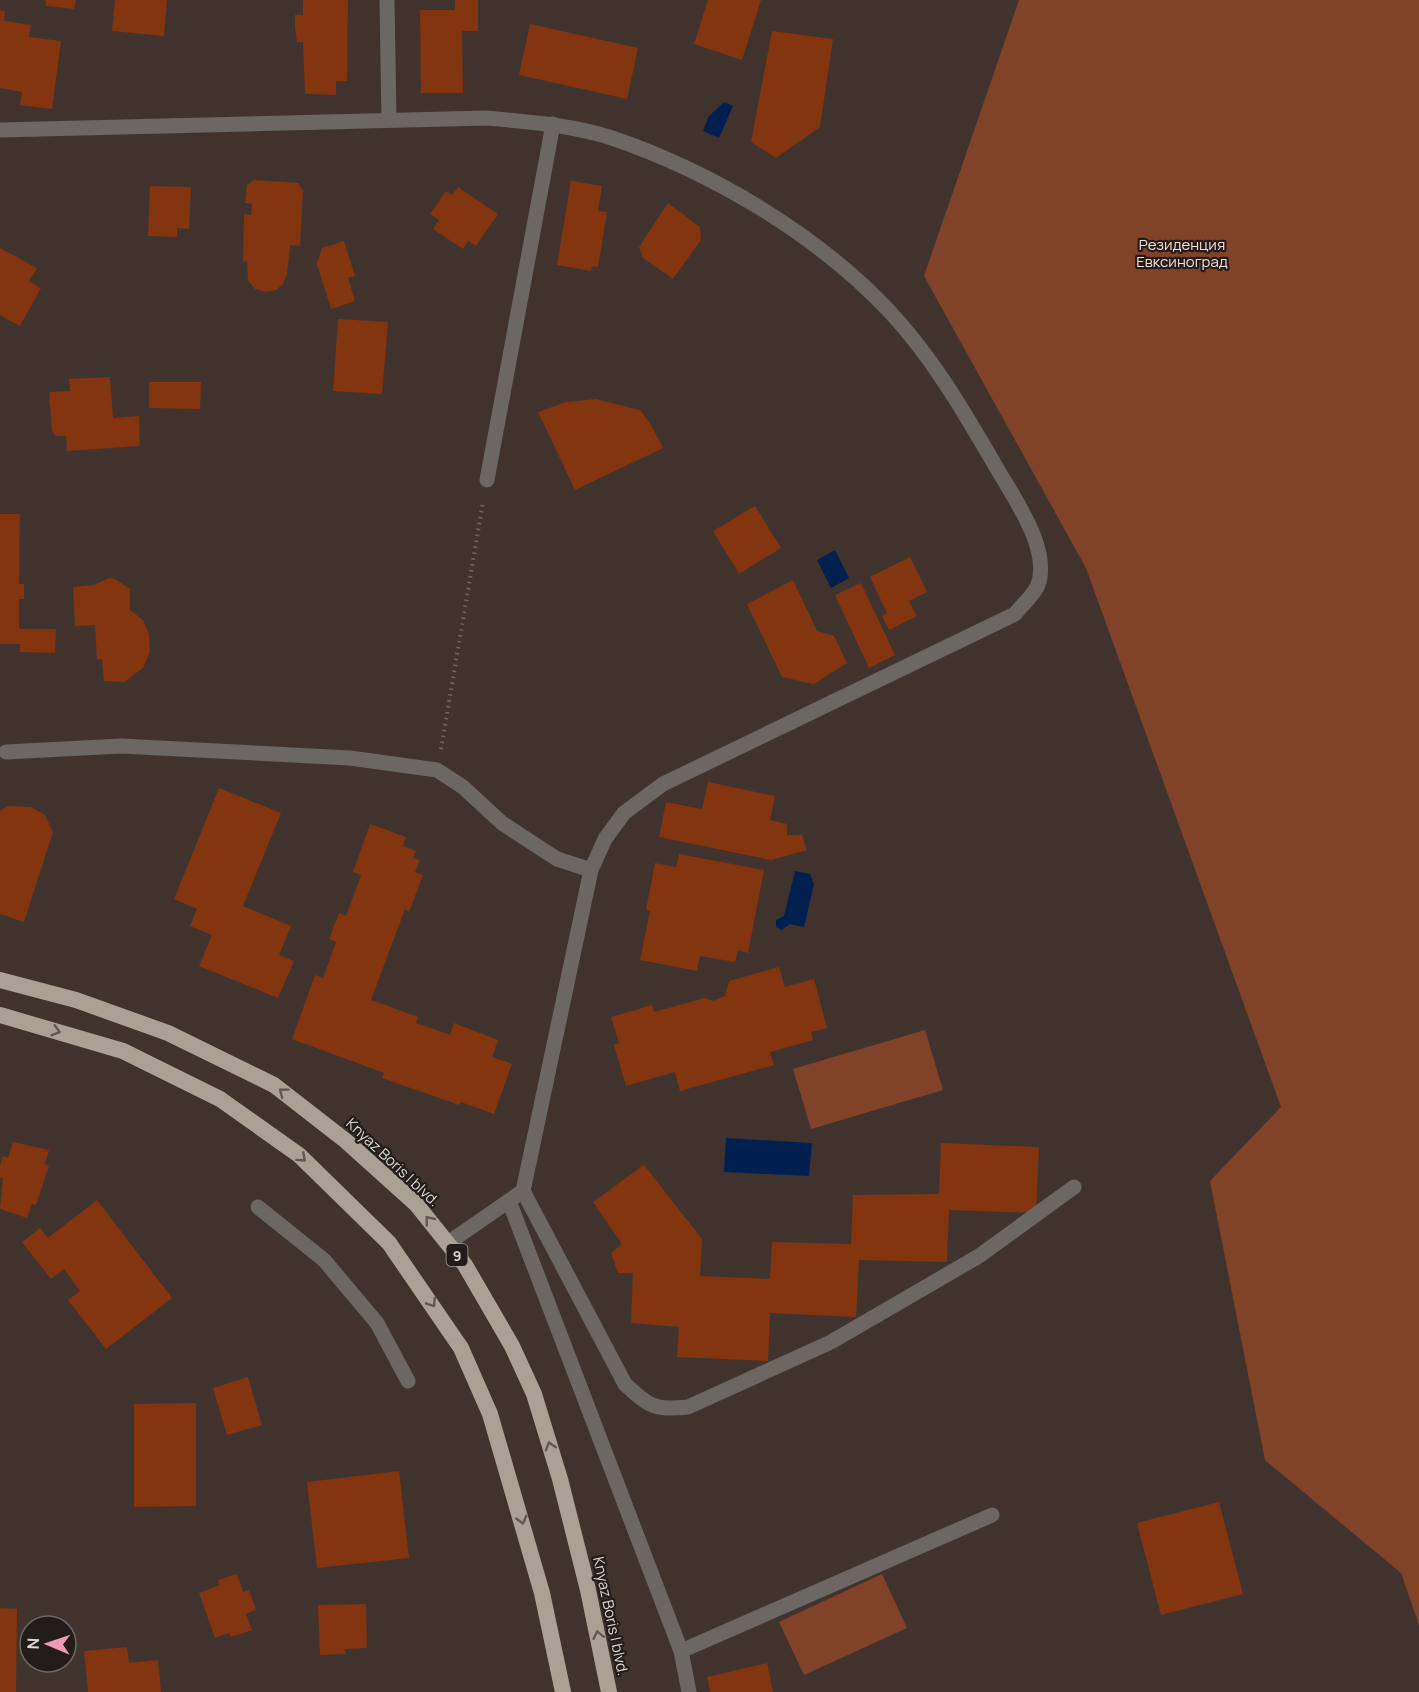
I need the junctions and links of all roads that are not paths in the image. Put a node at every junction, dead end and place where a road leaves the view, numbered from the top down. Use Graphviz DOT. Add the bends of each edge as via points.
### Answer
graph roads {
  1 [pos="387,0"];
  2 [pos="389,120"];
  3 [pos="552,124"];
  4 [pos="0,130"];
  5 [pos="487,480"];
  6 [pos="6,752"];
  7 [pos="591,870"];
  8 [pos="0,980"];
  9 [pos="0,1015"];
  10 [pos="1074,1187"];
  11 [pos="523,1191"];
  12 [pos="509,1201"];
  13 [pos="258,1207"];
  14 [pos="448,1243"];
  15 [pos="408,1381"];
  16 [pos="992,1515"];
  17 [pos="681,1651"];
  18 [pos="563,1692"];
  19 [pos="609,1692"];
  20 [pos="689,1692"];
  1 -- 2 [label="street"];
  2 -- 3 [label="street" via="487,118"];
  2 -- 4 [label="street"];
  3 -- 5 [label="street"];
  3 -- 7 [label="street" via="611,138 667,161 744,199 812,242 890,312 949,386 1020,508 1040,551 1038,586 1015,614 663,784 624,813 605,839"];
  6 -- 7 [label="street" via="121,746 350,758 437,770 463,787 502,823 556,859"];
  7 -- 11 [label="street"];
  14 -- 8 [label="highway, Knyaz Boris I blvd. / 9, one-way" via="416,1204 346,1141 274,1085 168,1033 76,1000"];
  9 -- 18 [label="highway, one-way" via="123,1051 220,1099 299,1155 389,1243 460,1348 490,1414 542,1593"];
  10 -- 11 [label="street" via="979,1256 831,1342 688,1407 662,1410 643,1401 625,1383"];
  11 -- 12 [label="street"];
  12 -- 14 [label="street"];
  12 -- 17 [label="street"];
  13 -- 15 [label="street" via="324,1260 377,1323"];
  19 -- 14 [label="highway, Knyaz Boris I blvd. / 9, one-way" via="561,1479 534,1394 512,1347"];
  16 -- 17 [label="street"];
  17 -- 20 [label="street"];
}
